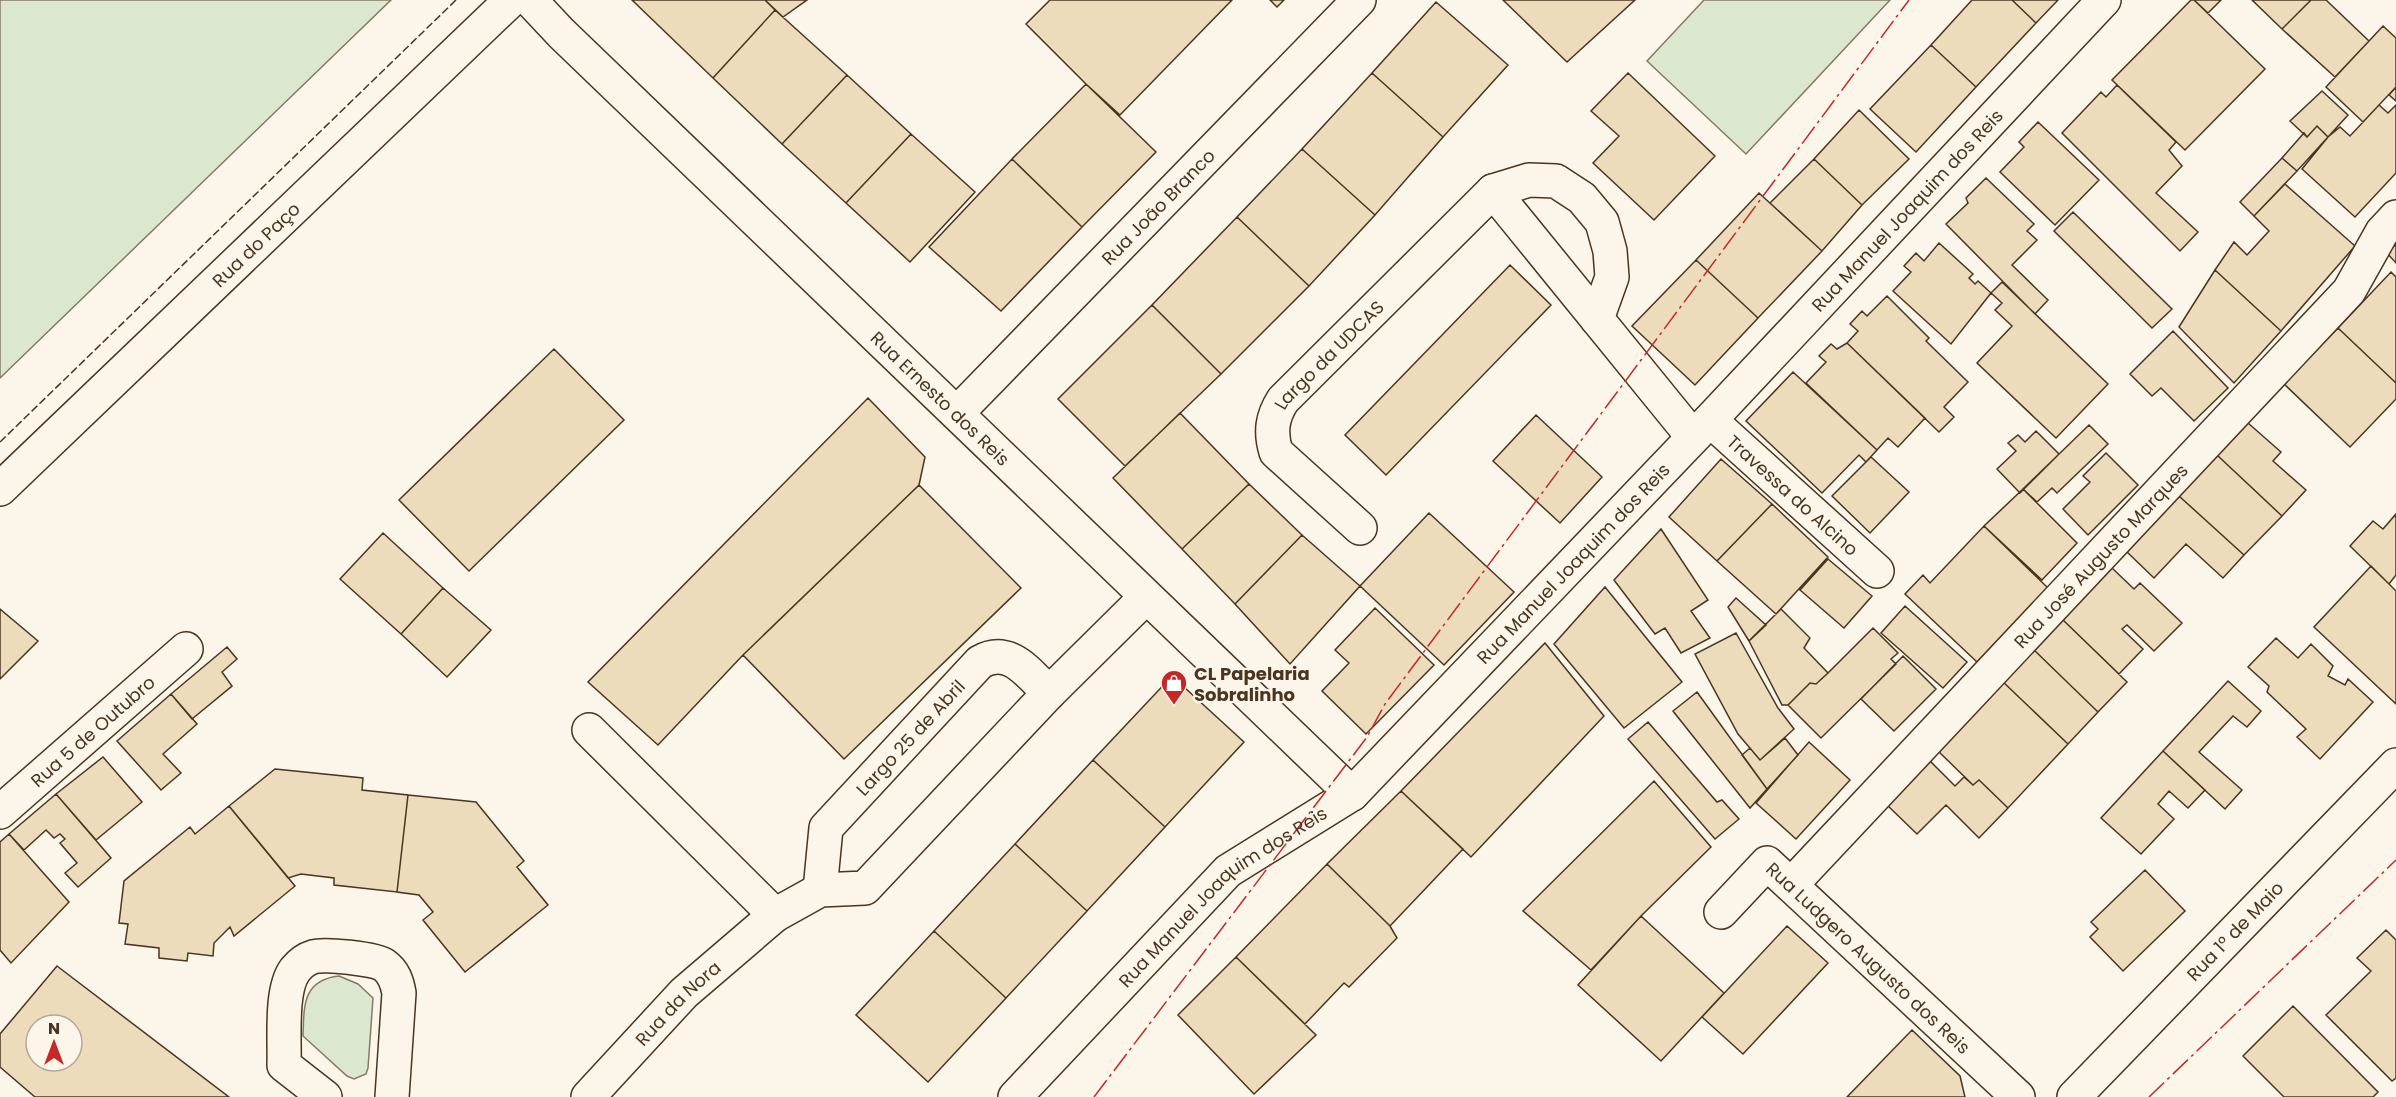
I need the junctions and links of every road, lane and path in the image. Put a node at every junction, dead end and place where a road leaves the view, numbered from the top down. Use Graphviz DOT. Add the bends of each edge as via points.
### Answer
graph roads {
  1 [pos="511,0"];
  2 [pos="530,0"];
  3 [pos="1359,0"];
  4 [pos="2104,0"];
  5 [pos="1493,191"];
  6 [pos="2396,217"];
  7 [pos="1597,319"];
  8 [pos="957,413"];
  9 [pos="1702,429"];
  10 [pos="0,489"];
  11 [pos="1360,528"];
  12 [pos="1877,571"];
  13 [pos="1146,597"];
  14 [pos="186,649"];
  15 [pos="1048,693"];
  16 [pos="589,730"];
  17 [pos="2396,765"];
  18 [pos="1352,794"];
  19 [pos="0,812"];
  20 [pos="1791,885"];
  21 [pos="820,890"];
  22 [pos="1720,912"];
  23 [pos="775,915"];
  24 [pos="325,1097"];
  25 [pos="392,1097"];
  26 [pos="588,1097"];
  27 [pos="1015,1097"];
  28 [pos="2018,1097"];
  29 [pos="2074,1097"];
  1 -- 10 [label="street, Rua do Paço"];
  2 -- 8 [label="street, Rua Ernesto dos Reis"];
  3 -- 8 [label="street, Rua João Branco"];
  4 -- 9 [label="street, Rua Manuel Joaquim dos Reis"];
  5 -- 7 [label="street"];
  5 -- 7 [label="street, Largo da UDCAS" via="1528,180 1556,181 1582,198 1602,222 1612,277"];
  5 -- 11 [label="street, Largo da UDCAS" via="1275,412 1272,438 1276,452"];
  6 -- 20 [label="street, Rua José Augusto Marques" via="2382,232 2349,291"];
  7 -- 9 [label="street"];
  8 -- 13 [label="street, Rua Ernesto dos Reis"];
  9 -- 12 [label="street, Travessa do Alcino"];
  9 -- 18 [label="street, Rua Manuel Joaquim dos Reis"];
  13 -- 15 [label="street"];
  13 -- 18 [label="street, Rua Ernesto dos Reis"];
  14 -- 19 [label="street, Rua 5 de Outubro"];
  15 -- 21 [label="street" via="865,888"];
  15 -- 21 [label="street, Largo 25 de Abril" via="1014,660 997,656 980,663 826,828"];
  16 -- 23 [label="street"];
  17 -- 29 [label="street, Rua 1º de Maio"];
  18 -- 27 [label="street, Rua Manuel Joaquim dos Reis" via="1228,871"];
  20 -- 22 [label="street, Rua Ludgero Augusto dos Reis" via="1767,863"];
  20 -- 28 [label="street, Rua Ludgero Augusto dos Reis"];
  21 -- 23 [label="street"];
  23 -- 26 [label="street, Rua da Nora" via="684,993"];
  24 -- 25 [label="street" via="284,1065 286,990 296,969 314,956 370,959 391,971 399,993"];
}
